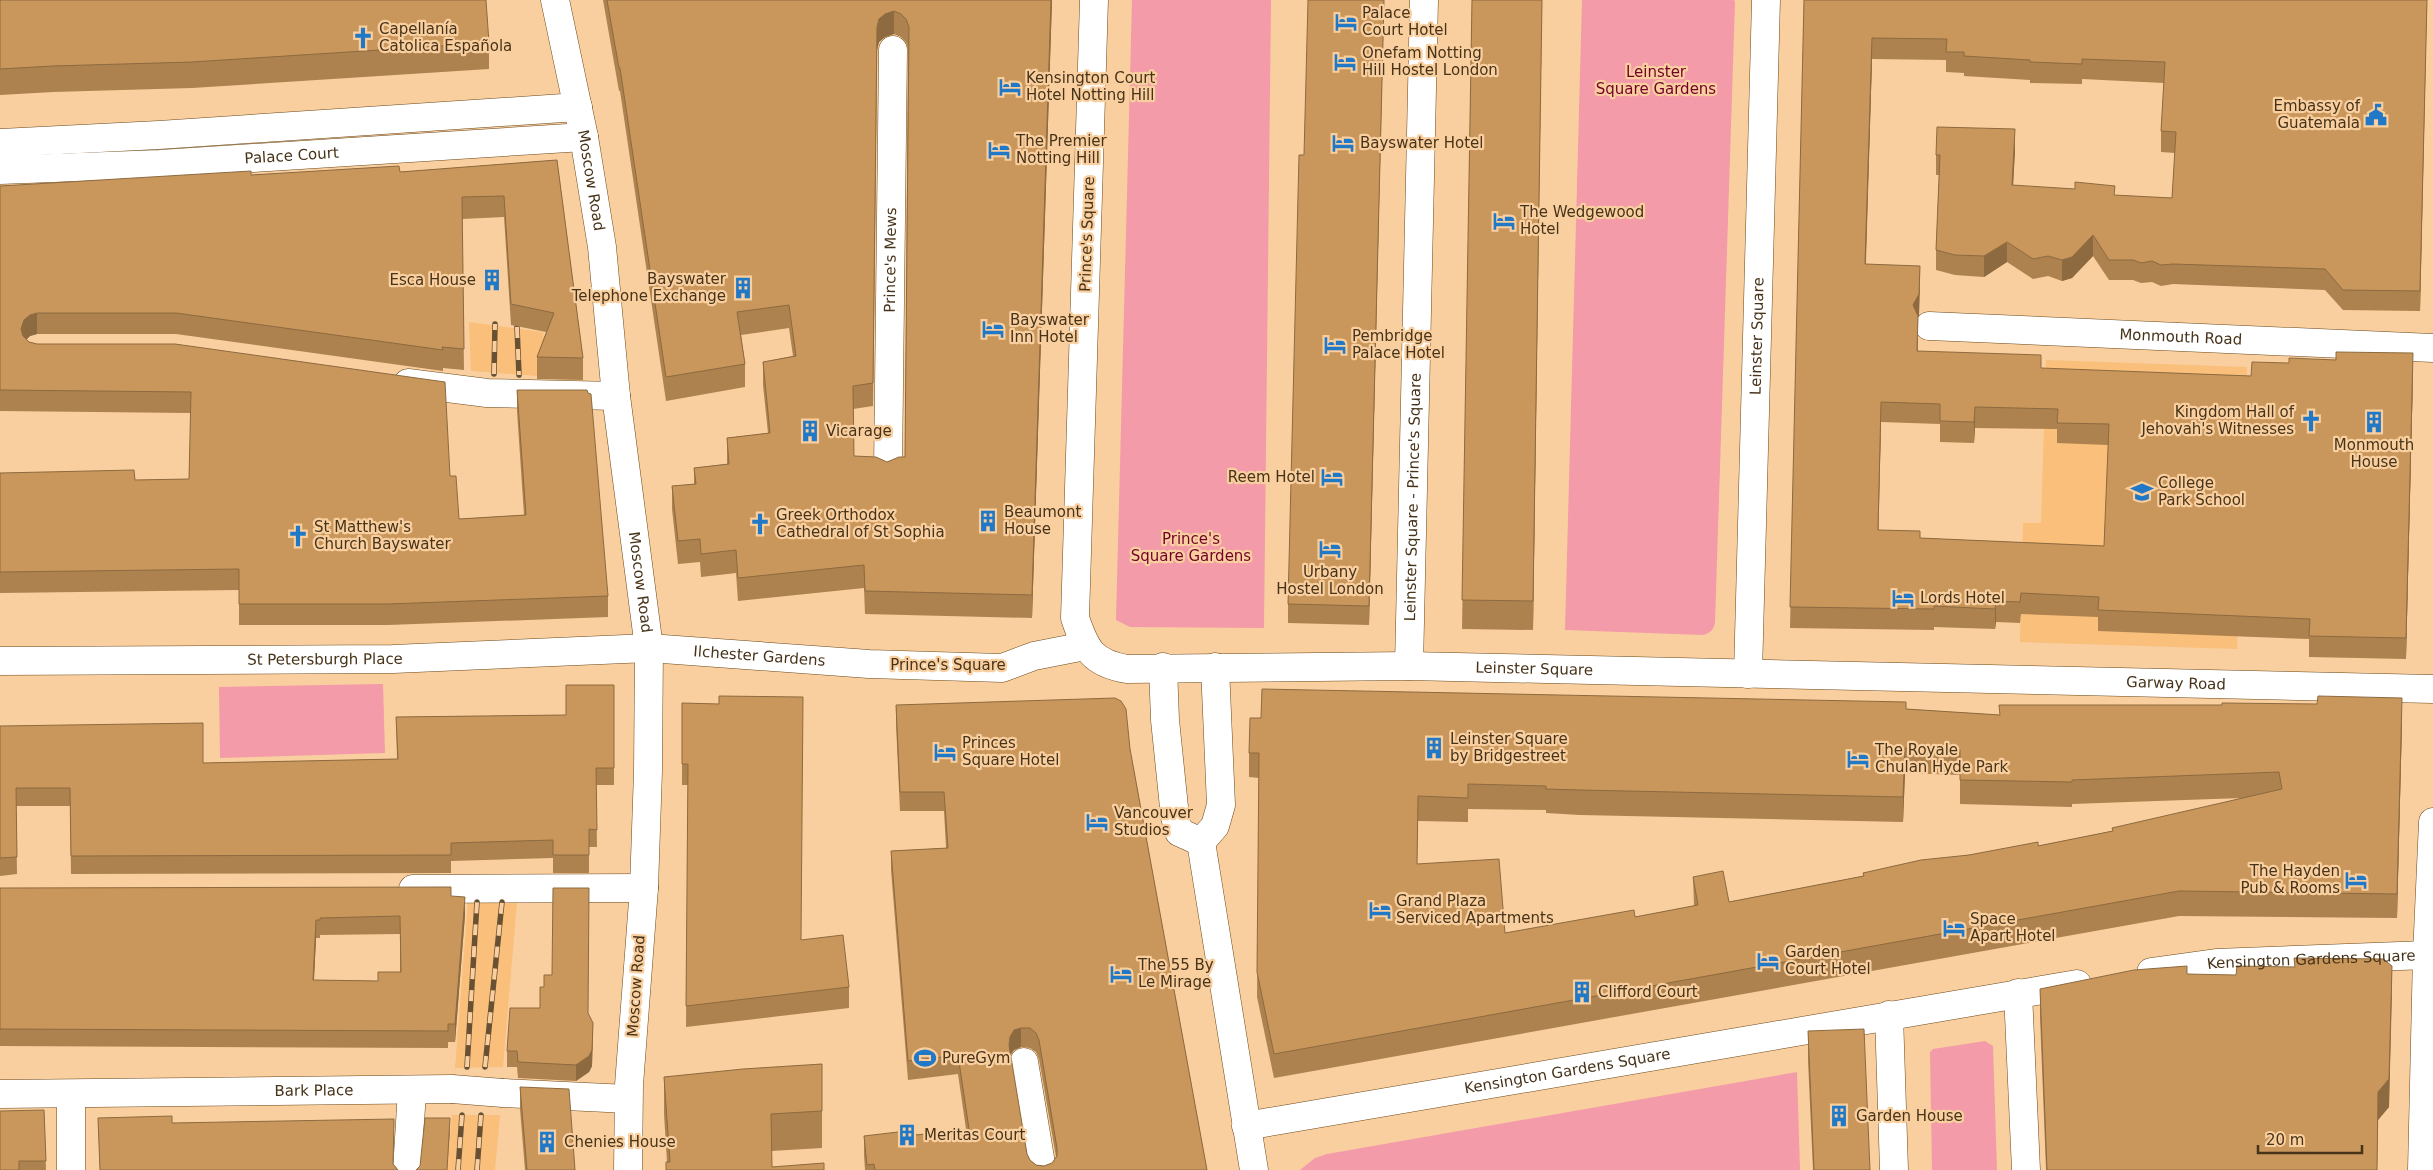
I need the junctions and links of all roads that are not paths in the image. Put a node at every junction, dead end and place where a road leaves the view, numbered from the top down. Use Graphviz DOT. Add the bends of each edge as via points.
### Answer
graph roads {
  1 [pos="555,0"];
  2 [pos="1094,0"];
  3 [pos="1424,0"];
  4 [pos="1766,0"];
  5 [pos="893,50"];
  6 [pos="578,107"];
  7 [pos="584,137"];
  8 [pos="0,143"];
  9 [pos="0,170"];
  10 [pos="1929,326"];
  11 [pos="2433,348"];
  12 [pos="382,379"];
  13 [pos="616,396"];
  14 [pos="888,470"];
  15 [pos="1084,646"];
  16 [pos="649,648"];
  17 [pos="0,660"];
  18 [pos="869,664"];
  19 [pos="1409,666"];
  20 [pos="1163,667"];
  21 [pos="1215,667"];
  22 [pos="1748,674"];
  23 [pos="1921,677"];
  24 [pos="2433,688"];
  25 [pos="2433,822"];
  26 [pos="1200,842"];
  27 [pos="644,888"];
  28 [pos="387,889"];
  29 [pos="2426,955"];
  30 [pos="2018,993"];
  31 [pos="1889,1015"];
  32 [pos="1024,1062"];
  33 [pos="412,1091"];
  34 [pos="0,1094"];
  35 [pos="71,1094"];
  36 [pos="628,1099"];
  37 [pos="1246,1126"];
  38 [pos="2428,1140"];
  39 [pos="70,1170"];
  40 [pos="407,1170"];
  41 [pos="628,1170"];
  42 [pos="1042,1170"];
  43 [pos="1254,1170"];
  44 [pos="1894,1170"];
  45 [pos="2026,1170"];
  46 [pos="2422,1170"];
  1 -- 6 [label="street, Moscow Road"];
  2 -- 15 [label="street, Prince's Square" via="1075,618"];
  3 -- 19 [label="street, Leinster Square - Prince's Square"];
  4 -- 22 [label="street, Leinster Square"];
  5 -- 14 [label="street, Prince's Mews"];
  6 -- 7 [label="street, Moscow Road"];
  6 -- 8 [label="street, Palace Court" via="159,136"];
  7 -- 9 [label="street, Palace Court" via="160,164"];
  7 -- 13 [label="street, Moscow Road" via="602,247"];
  10 -- 11 [label="street, Monmouth Road"];
  12 -- 13 [label="street" via="487,393"];
  13 -- 16 [label="street, Moscow Road"];
  15 -- 18 [label="street, Prince's Square" via="1034,656 1002,668"];
  15 -- 20 [label="street" via="1112,666 1127,669"];
  16 -- 17 [label="street, St Petersburgh Place" via="394,659"];
  16 -- 18 [label="street, Ilchester Gardens"];
  16 -- 27 [label="street, Moscow Road"];
  19 -- 21 [label="street"];
  19 -- 22 [label="street, Leinster Square"];
  20 -- 21 [label="street"];
  20 -- 26 [label="street" via="1175,817 1179,832"];
  21 -- 26 [label="street" via="1221,805 1215,826"];
  22 -- 23 [label="street, Leinster Square"];
  23 -- 24 [label="street, Garway Road"];
  25 -- 29 [label="street"];
  26 -- 37 [label="street"];
  27 -- 28 [label="street"];
  27 -- 36 [label="street, Moscow Road"];
  29 -- 30 [label="street, Kensington Gardens Square" via="2216,963"];
  29 -- 38 [label="street"];
  30 -- 31 [label="street, Kensington Gardens Square"];
  30 -- 45 [label="street"];
  31 -- 37 [label="street, Kensington Gardens Square"];
  31 -- 44 [label="street"];
  32 -- 42 [label="street"];
  33 -- 35 [label="street, Bark Place"];
  33 -- 36 [label="street, Bark Place, bridge" via="452,1089"];
  33 -- 40 [label="street"];
  34 -- 35 [label="street, Bark Place"];
  35 -- 39 [label="street"];
  36 -- 41 [label="street, Moscow Road"];
  37 -- 43 [label="street"];
  38 -- 46 [label="street"];
}
